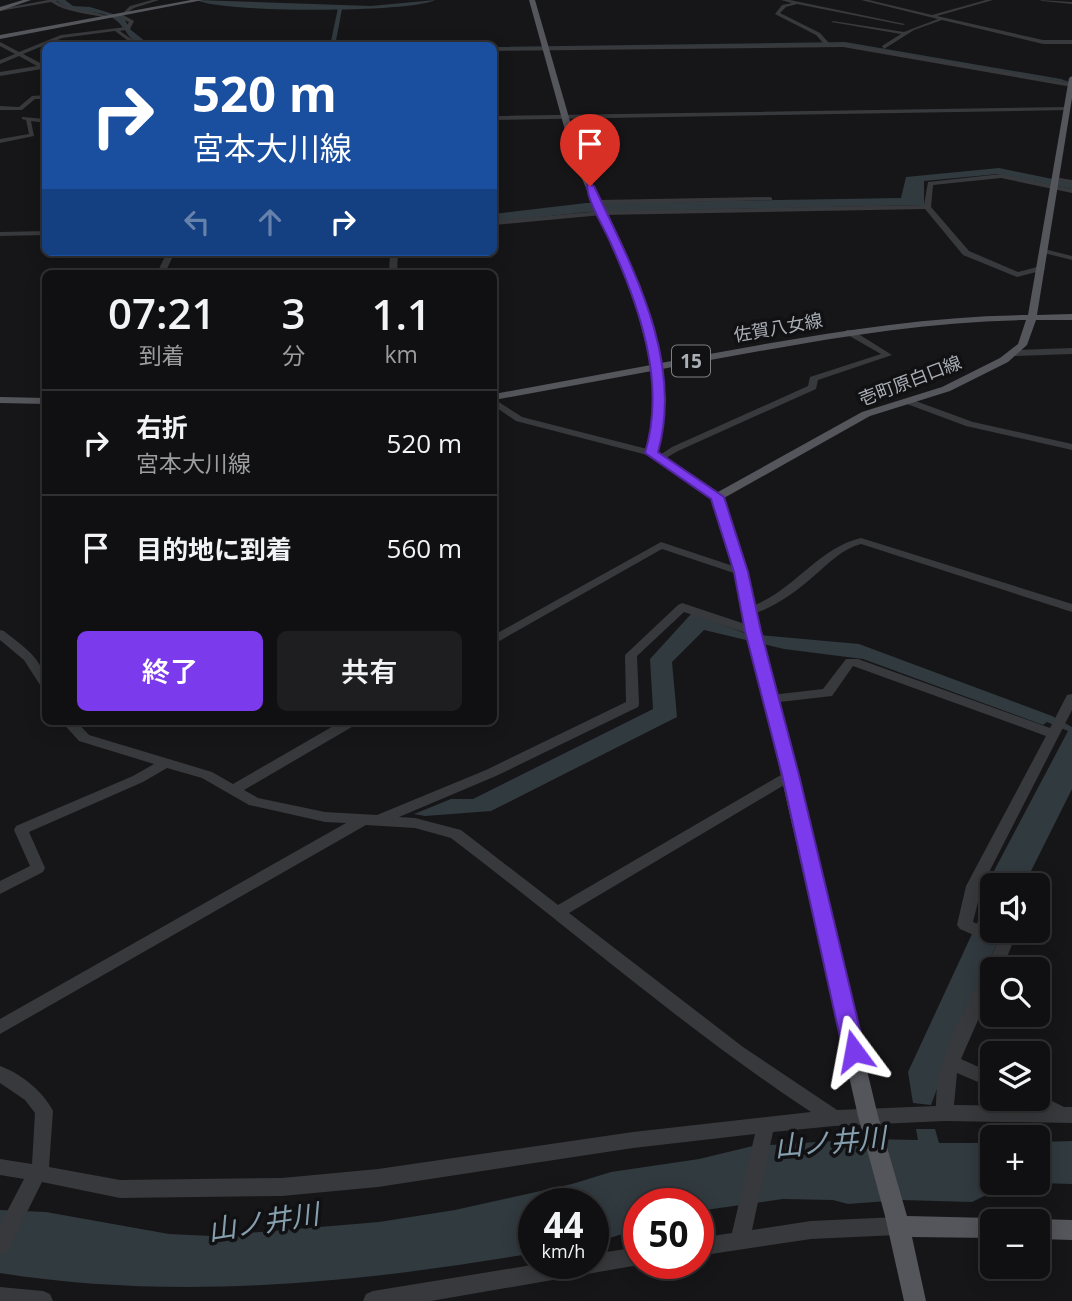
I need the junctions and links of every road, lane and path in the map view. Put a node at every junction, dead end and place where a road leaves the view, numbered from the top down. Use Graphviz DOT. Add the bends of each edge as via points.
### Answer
graph roads {
  1 [pos="28,0"];
  2 [pos="54,0"];
  3 [pos="157,0"];
  4 [pos="198,0"];
  5 [pos="532,0"];
  6 [pos="783,0"];
  7 [pos="819,0"];
  8 [pos="866,0"];
  9 [pos="991,0"];
  10 [pos="1042,0"];
  11 [pos="1072,3"];
  12 [pos="798,4"];
  13 [pos="0,9"];
  14 [pos="120,15"];
  15 [pos="929,16"];
  16 [pos="107,17"];
  17 [pos="943,19"];
  18 [pos="833,22"];
  19 [pos="903,24"];
  20 [pos="884,30"];
  21 [pos="117,31"];
  22 [pos="904,33"];
  23 [pos="0,37"];
  24 [pos="50,42"];
  25 [pos="133,42"];
  26 [pos="1072,42"];
  27 [pos="827,43"];
  28 [pos="0,44"];
  29 [pos="42,45"];
  30 [pos="884,47"];
  31 [pos="497,48"];
  32 [pos="545,48"];
  33 [pos="18,55"];
  34 [pos="0,62"];
  35 [pos="42,67"];
  36 [pos="0,74"];
  37 [pos="1071,82"];
  38 [pos="42,97"];
  39 [pos="0,108"];
  40 [pos="20,109"];
  41 [pos="1067,109"];
  42 [pos="565,117"];
  43 [pos="497,118"];
  44 [pos="28,121"];
  45 [pos="42,121"];
  46 [pos="0,141"];
  47 [pos="1072,182"];
  48 [pos="1054,183"];
  49 [pos="1072,191"];
  50 [pos="770,199"];
  51 [pos="927,207"];
  52 [pos="600,208"];
  53 [pos="497,223"];
  54 [pos="42,233"];
  55 [pos="0,234"];
  56 [pos="1043,250"];
  57 [pos="1071,256"];
  58 [pos="1041,268"];
  59 [pos="1032,317"];
  60 [pos="1072,317"];
  61 [pos="849,332"];
  62 [pos="1072,351"];
  63 [pos="1015,353"];
  64 [pos="657,368"];
  65 [pos="497,398"];
  66 [pos="0,400"];
  67 [pos="42,401"];
  68 [pos="497,401"];
  69 [pos="910,402"];
  70 [pos="1072,447"];
  71 [pos="655,456"];
  72 [pos="718,497"];
  73 [pos="741,572"];
  74 [pos="1072,608"];
  75 [pos="749,611"];
  76 [pos="753,631"];
  77 [pos="0,634"];
  78 [pos="497,638"];
  79 [pos="42,679"];
  80 [pos="1072,698"];
  81 [pos="771,699"];
  82 [pos="72,725"];
  83 [pos="345,725"];
  84 [pos="1052,733"];
  85 [pos="167,762"];
  86 [pos="790,775"];
  87 [pos="234,789"];
  88 [pos="372,819"];
  89 [pos="397,820"];
  90 [pos="415,823"];
  91 [pos="981,873"];
  92 [pos="980,874"];
  93 [pos="0,888"];
  94 [pos="558,912"];
  95 [pos="980,932"];
  96 [pos="980,1000"];
  97 [pos="0,1027"];
  98 [pos="952,1063"];
  99 [pos="0,1073"];
  100 [pos="980,1076"];
  101 [pos="808,1101"];
  102 [pos="1050,1107"];
  103 [pos="945,1113"];
  104 [pos="1069,1115"];
  105 [pos="834,1118"];
  106 [pos="869,1120"];
  107 [pos="785,1122"];
  108 [pos="763,1129"];
  109 [pos="0,1167"];
  110 [pos="34,1180"];
  111 [pos="896,1221"];
  112 [pos="980,1227"];
  113 [pos="1050,1229"];
  114 [pos="1072,1230"];
  115 [pos="741,1234"];
  116 [pos="714,1242"];
  117 [pos="0,1245"];
  118 [pos="623,1259"];
  119 [pos="0,1297"];
  120 [pos="43,1301"];
  121 [pos="373,1301"];
  122 [pos="915,1301"];
  1 -- 13 [label="main road"];
  2 -- 13 [label="street"];
  2 -- 16 [label="street" via="64,9"];
  3 -- 14 [label="street"];
  4 -- 14 [label="main road"];
  5 -- 32 [label="main road"];
  6 -- 12 [label="street"];
  7 -- 12 [label="street"];
  8 -- 15 [label="street"];
  9 -- 15 [label="street"];
  10 -- 11 [label="street"];
  12 -- 19 [label="street"];
  12 -- 27 [label="street" via="784,6 777,13 799,22"];
  14 -- 16 [label="main road"];
  14 -- 21 [label="street" via="132,21 128,28"];
  15 -- 17 [label="street"];
  15 -- 19 [label="street"];
  16 -- 23 [label="main road"];
  17 -- 22 [label="street"];
  17 -- 26 [label="street" via="1043,42"];
  18 -- 20 [label="street"];
  19 -- 20 [label="street"];
  20 -- 22 [label="street"];
  21 -- 24 [label="street" via="68,35"];
  21 -- 25 [label="street"];
  22 -- 30 [label="street"];
  27 -- 30 [label="street"];
  27 -- 32 [label="street"];
  27 -- 37 [label="street"];
  28 -- 33 [label="street"];
  29 -- 33 [label="street"];
  30 -- 37 [label="street"];
  31 -- 32 [label="street"];
  32 -- 42 [label="main road"];
  33 -- 34 [label="street"];
  33 -- 35 [label="street"];
  35 -- 36 [label="street"];
  37 -- 41 [label="main road"];
  38 -- 40 [label="street" via="34,97"];
  39 -- 40 [label="street"];
  40 -- 44 [label="street"];
  41 -- 42 [label="street"];
  41 -- 48 [label="main road"];
  42 -- 43 [label="street"];
  42 -- 52 [label="main road" via="577,159"];
  44 -- 45 [label="street"];
  44 -- 46 [label="street" via="32,135"];
  47 -- 48 [label="street"];
  48 -- 49 [label="street"];
  48 -- 51 [label="street" via="1001,176 930,183"];
  48 -- 56 [label="main road"];
  50 -- 52 [label="street"];
  51 -- 52 [label="street"];
  51 -- 58 [label="street" via="972,257 1017,275"];
  52 -- 53 [label="street"];
  52 -- 64 [label="main road" via="636,287"];
  54 -- 55 [label="street"];
  56 -- 57 [label="street"];
  56 -- 58 [label="main road"];
  58 -- 59 [label="main road"];
  59 -- 60 [label="main road, 佐賀八女線 / 15"];
  59 -- 61 [label="main road, 佐賀八女線 / 15"];
  59 -- 63 [label="main road"];
  61 -- 64 [label="main road, 佐賀八女線 / 15"];
  61 -- 71 [label="street" via="888,355 813,379 813,387"];
  62 -- 63 [label="street"];
  63 -- 69 [label="main road, 壱町原白口線"];
  64 -- 65 [label="main road, 佐賀八女線 / 15"];
  64 -- 71 [label="main road" via="661,401"];
  66 -- 67 [label="main road"];
  68 -- 71 [label="street" via="519,419"];
  69 -- 70 [label="street" via="987,430"];
  69 -- 72 [label="main road, 壱町原白口線" via="866,414"];
  71 -- 72 [label="main road"];
  72 -- 73 [label="main road"];
  73 -- 75 [label="main road"];
  73 -- 78 [label="street" via="661,545"];
  74 -- 75 [label="street" via="861,541"];
  75 -- 76 [label="main road"];
  76 -- 81 [label="main road"];
  76 -- 88 [label="street" via="682,607 631,655 633,704 491,773"];
  77 -- 79 [label="street" via="29,658"];
  80 -- 84 [label="street"];
  81 -- 84 [label="street" via="827,693 854,662"];
  81 -- 86 [label="main road"];
  82 -- 85 [label="street" via="84,738"];
  83 -- 87 [label="street"];
  84 -- 91 [label="street"];
  85 -- 87 [label="street"];
  85 -- 93 [label="street" via="21,830 37,868"];
  86 -- 94 [label="street"];
  86 -- 106 [label="main road"];
  87 -- 88 [label="street" via="254,802 274,807 325,817"];
  88 -- 89 [label="street"];
  88 -- 97 [label="street"];
  89 -- 90 [label="street"];
  90 -- 94 [label="street" via="456,834"];
  92 -- 95 [label="street" via="965,925"];
  94 -- 101 [label="street"];
  96 -- 98 [label="street"];
  98 -- 100 [label="street"];
  98 -- 103 [label="street" via="943,1101"];
  99 -- 110 [label="street" via="31,1095 44,1111 42,1163"];
  101 -- 105 [label="street"];
  101 -- 107 [label="street"];
  102 -- 104 [label="street"];
  103 -- 104 [label="street"];
  103 -- 106 [label="street"];
  105 -- 106 [label="street"];
  105 -- 107 [label="street"];
  106 -- 111 [label="main road"];
  107 -- 108 [label="street"];
  108 -- 110 [label="street" via="633,1140 378,1178 282,1187 120,1189"];
  108 -- 115 [label="street"];
  109 -- 110 [label="street"];
  110 -- 117 [label="street"];
  111 -- 112 [label="main road"];
  111 -- 115 [label="street"];
  111 -- 122 [label="main road"];
  113 -- 114 [label="main road"];
  115 -- 116 [label="street"];
  118 -- 121 [label="street"];
  119 -- 120 [label="street"];
}
